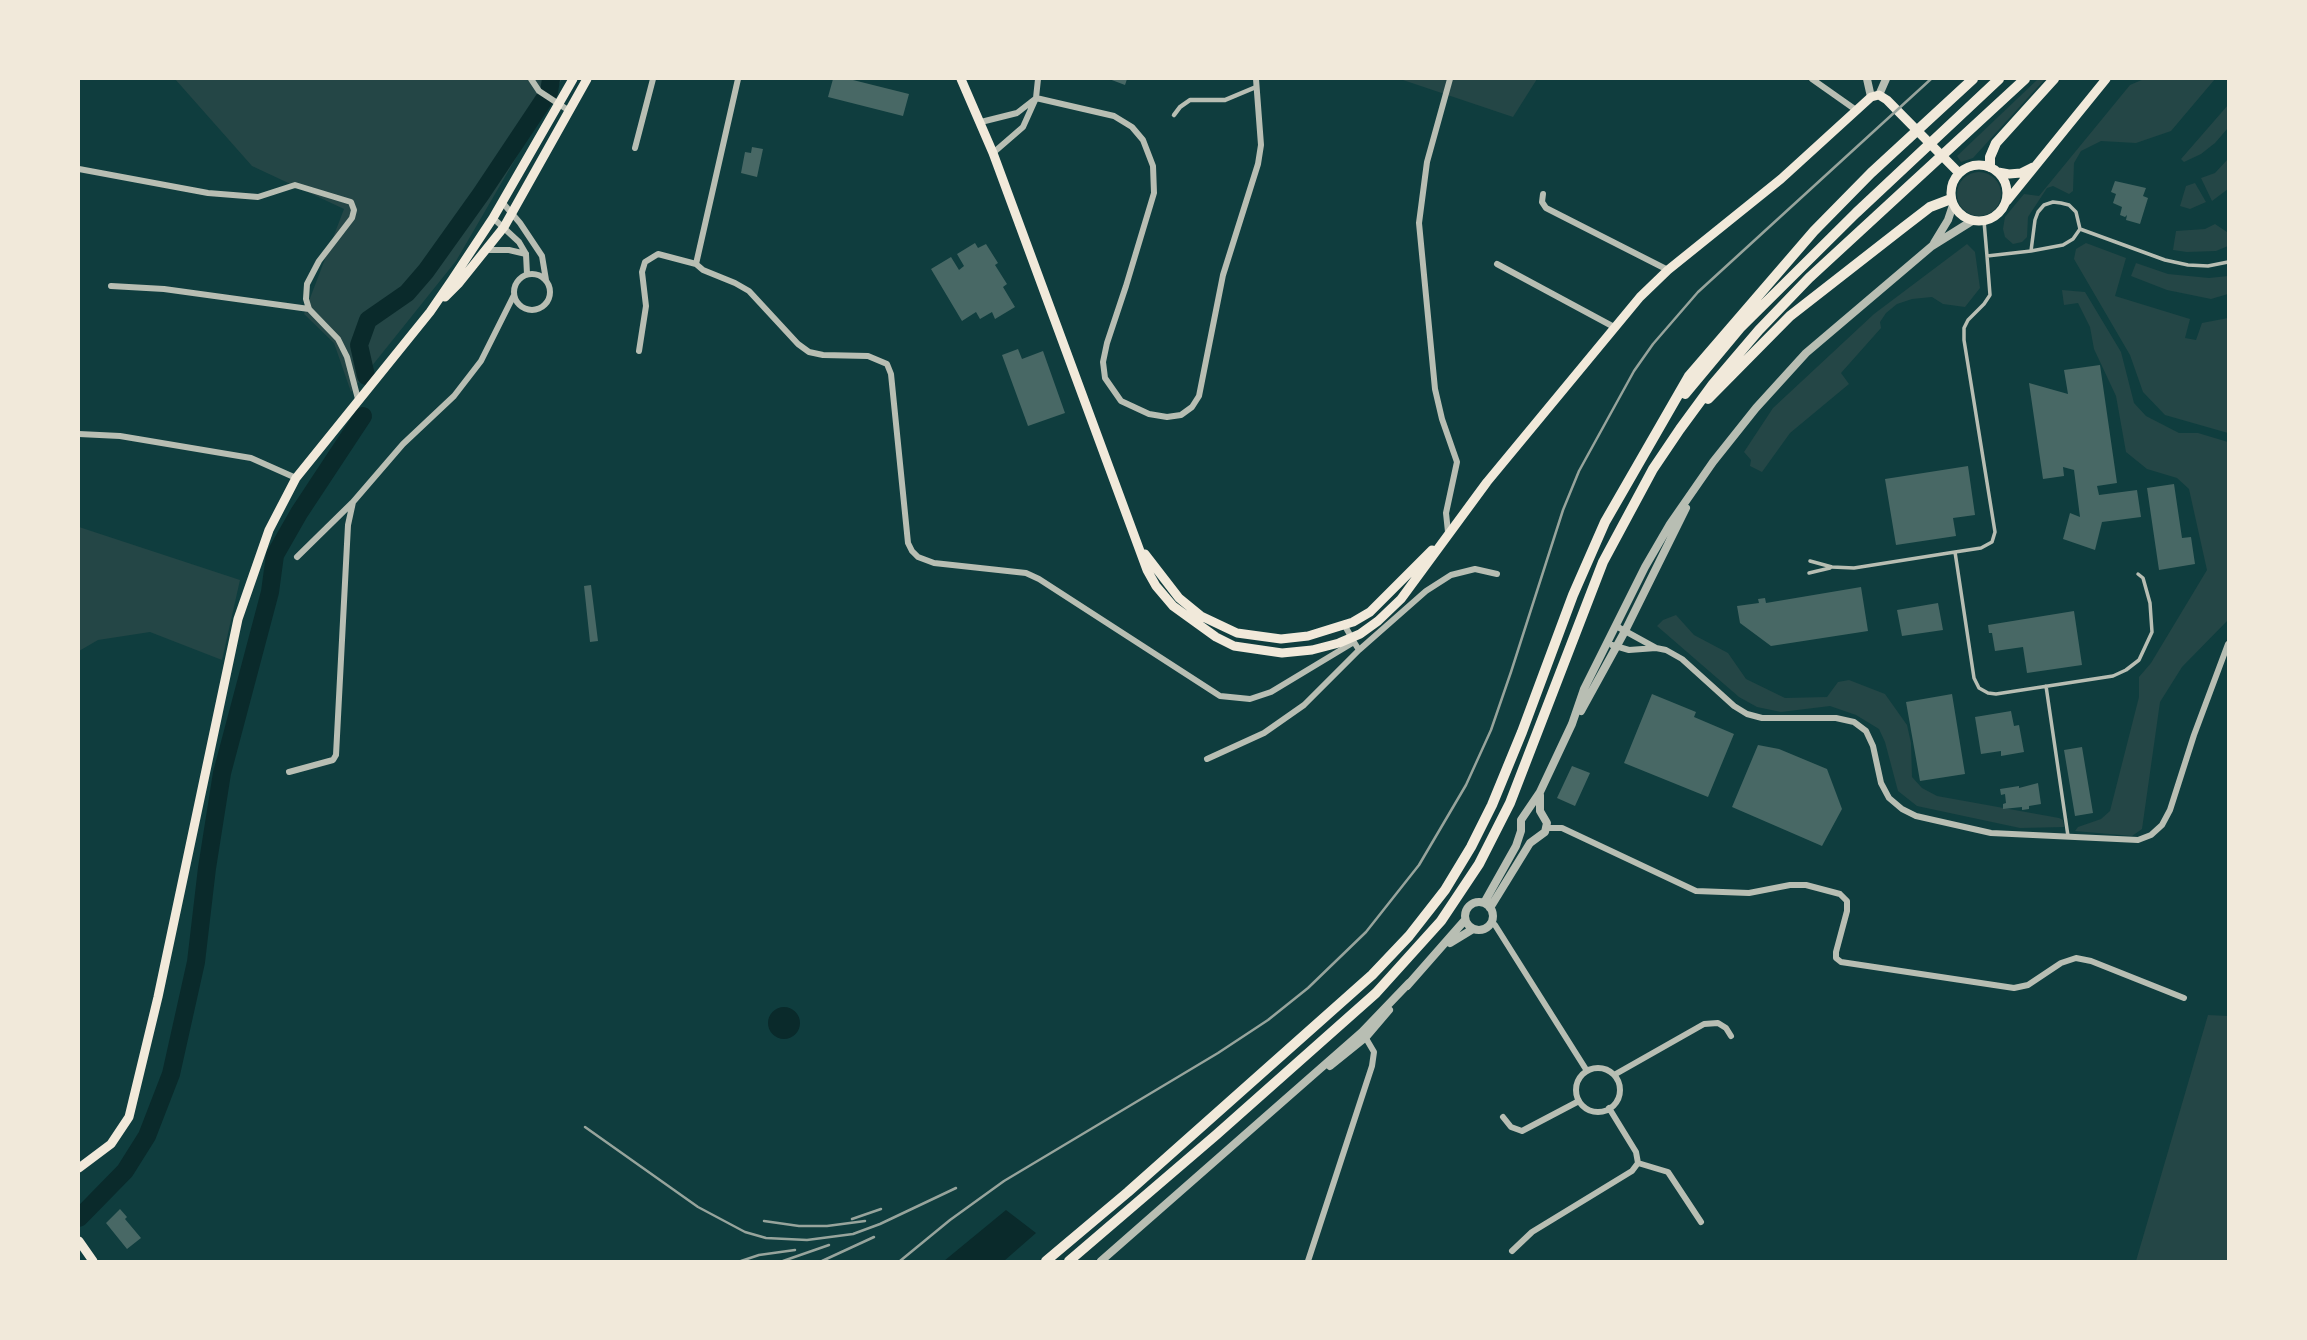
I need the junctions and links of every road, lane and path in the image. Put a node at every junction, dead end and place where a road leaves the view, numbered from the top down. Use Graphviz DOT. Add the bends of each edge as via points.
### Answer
graph roads {
  1 [pos="531,79"];
  2 [pos="573,79"];
  3 [pos="587,79"];
  4 [pos="653,79"];
  5 [pos="738,79"];
  6 [pos="961,79"];
  7 [pos="1038,79"];
  8 [pos="1256,79"];
  9 [pos="1450,79"];
  10 [pos="1812,79"];
  11 [pos="1867,79"];
  12 [pos="1886,79"];
  13 [pos="1973,79"];
  14 [pos="1999,79"];
  15 [pos="2025,79"];
  16 [pos="2054,79"];
  17 [pos="2106,79"];
  18 [pos="1256,87"];
  19 [pos="1879,97"];
  20 [pos="1037,98"];
  21 [pos="554,101"];
  22 [pos="568,110"];
  23 [pos="1856,110"];
  24 [pos="1174,115"];
  25 [pos="981,122"];
  26 [pos="1918,130"];
  27 [pos="635,148"];
  28 [pos="993,153"];
  29 [pos="2034,166"];
  30 [pos="79,169"];
  31 [pos="1994,169"];
  32 [pos="1959,173"];
  33 [pos="1543,194"];
  34 [pos="2007,201"];
  35 [pos="502,202"];
  36 [pos="1952,202"];
  37 [pos="512,212"];
  38 [pos="493,218"];
  39 [pos="1972,221"];
  40 [pos="1984,221"];
  41 [pos="504,227"];
  42 [pos="2080,229"];
  43 [pos="1932,246"];
  44 [pos="486,250"];
  45 [pos="2031,251"];
  46 [pos="526,254"];
  47 [pos="1987,256"];
  48 [pos="2228,262"];
  49 [pos="696,264"];
  50 [pos="1497,264"];
  51 [pos="1668,270"];
  52 [pos="527,274"];
  53 [pos="546,280"];
  54 [pos="111,286"];
  55 [pos="514,295"];
  56 [pos="309,309"];
  57 [pos="430,312"];
  58 [pos="1614,327"];
  59 [pos="639,351"];
  60 [pos="358,399"];
  61 [pos="1680,429"];
  62 [pos="1656,431"];
  63 [pos="79,434"];
  64 [pos="296,478"];
  65 [pos="1693,493"];
  66 [pos="353,502"];
  67 [pos="1448,532"];
  68 [pos="1140,547"];
  69 [pos="1955,552"];
  70 [pos="296,557"];
  71 [pos="1810,561"];
  72 [pos="1832,567"];
  73 [pos="1809,573"];
  74 [pos="1497,574"];
  75 [pos="2138,574"];
  76 [pos="1345,626"];
  77 [pos="1616,626"];
  78 [pos="1625,631"];
  79 [pos="1353,640"];
  80 [pos="1608,642"];
  81 [pos="2228,644"];
  82 [pos="1616,647"];
  83 [pos="1657,648"];
  84 [pos="1359,650"];
  85 [pos="2046,686"];
  86 [pos="1572,724"];
  87 [pos="1208,759"];
  88 [pos="289,772"];
  89 [pos="1540,792"];
  90 [pos="1526,814"];
  91 [pos="1542,815"];
  92 [pos="1547,828"];
  93 [pos="1521,831"];
  94 [pos="2068,836"];
  95 [pos="1538,838"];
  96 [pos="1487,905"];
  97 [pos="1465,920"];
  98 [pos="1493,923"];
  99 [pos="1473,929"];
  100 [pos="1431,958"];
  101 [pos="2184,998"];
  102 [pos="1364,1034"];
  103 [pos="1731,1036"];
  104 [pos="1587,1071"];
  105 [pos="1614,1075"];
  106 [pos="1579,1101"];
  107 [pos="1609,1108"];
  108 [pos="1503,1117"];
  109 [pos="1638,1163"];
  110 [pos="79,1168"];
  111 [pos="1701,1222"];
  112 [pos="79,1241"];
  113 [pos="1512,1251"];
  114 [pos="1108,1259"];
  115 [pos="93,1261"];
  116 [pos="1046,1261"];
  117 [pos="1069,1261"];
  118 [pos="1308,1261"];
  1 -- 21 [label="street"];
  2 -- 21 [label="main road"];
  3 -- 22 [label="main road"];
  4 -- 27 [label="street"];
  5 -- 49 [label="street"];
  6 -- 25 [label="main road"];
  7 -- 20 [label="street"];
  8 -- 18 [label="street"];
  9 -- 67 [label="street" via="1427,162 1419,223 1435,389 1457,462 1446,513"];
  10 -- 23 [label="street"];
  11 -- 19 [label="street"];
  12 -- 19 [label="street"];
  13 -- 26 [label="highway"];
  14 -- 62 [label="highway" via="1740,328"];
  15 -- 61 [label="highway" via="1809,278 1759,330"];
  16 -- 31 [label="highway" via="1996,143 1990,157"];
  17 -- 29 [label="main road"];
  18 -- 20 [label="street" via="1258,164 1223,275 1199,396 1181,415 1167,418 1121,401 1105,378 1103,362 1154,193 1153,166 1143,140 1114,116"];
  18 -- 24 [label="street" via="1225,100 1190,100"];
  19 -- 23 [label="main road"];
  19 -- 26 [label="main road"];
  20 -- 25 [label="street" via="1017,113"];
  20 -- 28 [label="street" via="1023,127"];
  21 -- 22 [label="street"];
  21 -- 35 [label="main road"];
  22 -- 37 [label="main road"];
  23 -- 51 [label="main road" via="1781,179"];
  25 -- 28 [label="main road"];
  26 -- 32 [label="main road"];
  26 -- 62 [label="highway" via="1814,231 1749,304 1689,376"];
  28 -- 68 [label="main road"];
  29 -- 31 [label="main road" via="2009,174"];
  29 -- 34 [label="main road"];
  30 -- 56 [label="street" via="208,193 258,197 295,184 351,202 352,218 307,284"];
  31 -- 32 [label="main road" via="1979,165"];
  31 -- 34 [label="main road" via="2005,180"];
  32 -- 36 [label="main road"];
  33 -- 51 [label="street" via="1546,208"];
  34 -- 40 [label="main road" via="1994,218"];
  35 -- 37 [label="street"];
  35 -- 38 [label="main road"];
  36 -- 39 [label="main road"];
  36 -- 43 [label="street" via="1948,220"];
  36 -- 61 [label="highway" via="1930,207 1790,316"];
  37 -- 41 [label="main road"];
  37 -- 53 [label="street" via="542,256"];
  38 -- 41 [label="street"];
  38 -- 57 [label="main road"];
  39 -- 40 [label="main road"];
  39 -- 43 [label="street"];
  40 -- 47 [label="lane"];
  41 -- 44 [label="main road"];
  41 -- 46 [label="street"];
  42 -- 45 [label="lane" via="2063,245"];
  42 -- 45 [label="lane" via="2069,205 2044,205 2035,220"];
  42 -- 48 [label="lane" via="2165,260 2208,266"];
  43 -- 65 [label="street" via="1806,353 1756,408"];
  44 -- 46 [label="street"];
  44 -- 57 [label="main road"];
  45 -- 47 [label="lane"];
  46 -- 52 [label="street"];
  47 -- 69 [label="lane" via="1990,295 1968,320 1964,340 1995,532 1992,542 1981,548"];
  49 -- 59 [label="street" via="658,254 645,262 646,306"];
  49 -- 79 [label="street" via="749,291 808,352 868,356 887,364 908,542 918,557 934,564 1026,573 1220,696 1234,699 1271,692"];
  50 -- 58 [label="street"];
  51 -- 58 [label="main road"];
  52 -- 53 [label="street"];
  52 -- 55 [label="street" via="518,280"];
  53 -- 55 [label="street" via="549,296 538,308 523,307"];
  54 -- 56 [label="street"];
  55 -- 66 [label="street" via="481,361 454,396 403,444"];
  56 -- 60 [label="street" via="338,339"];
  57 -- 60 [label="main road"];
  58 -- 67 [label="main road"];
  60 -- 64 [label="main road"];
  61 -- 117 [label="highway" via="1603,562 1510,803 1479,864 1441,921 1367,1001"];
  62 -- 116 [label="highway" via="1605,522 1492,805 1445,890 1372,975"];
  63 -- 64 [label="street" via="120,436 251,458"];
  64 -- 110 [label="main road" via="268,530 238,620 159,997 129,1117 111,1144"];
  65 -- 77 [label="street" via="1670,524"];
  65 -- 78 [label="street"];
  66 -- 70 [label="street"];
  66 -- 88 [label="street" via="336,755 333,760"];
  67 -- 76 [label="main road" via="1370,612"];
  67 -- 79 [label="main road" via="1401,598"];
  68 -- 76 [label="main road" via="1179,598 1237,633 1281,639"];
  68 -- 79 [label="main road" via="1147,570 1173,606 1234,646 1282,653"];
  69 -- 72 [label="lane" via="1854,568"];
  69 -- 85 [label="lane" via="1979,688 1996,694"];
  71 -- 72 [label="lane"];
  72 -- 73 [label="lane"];
  74 -- 84 [label="street" via="1475,569 1451,575"];
  75 -- 85 [label="lane" via="2153,619 2147,648 2139,660 2113,676"];
  76 -- 79 [label="street"];
  77 -- 78 [label="street"];
  77 -- 80 [label="street"];
  78 -- 82 [label="street"];
  78 -- 83 [label="street"];
  79 -- 84 [label="street"];
  80 -- 82 [label="street"];
  80 -- 86 [label="street"];
  81 -- 94 [label="street" via="2162,825 2138,840"];
  82 -- 83 [label="street"];
  82 -- 86 [label="street"];
  83 -- 94 [label="street" via="1682,659 1747,714 1854,722 1866,731 1881,783 1902,810 1991,833"];
  84 -- 87 [label="street" via="1282,722"];
  85 -- 94 [label="lane"];
  86 -- 89 [label="street"];
  89 -- 90 [label="street"];
  89 -- 91 [label="street"];
  90 -- 91 [label="street"];
  90 -- 93 [label="street"];
  91 -- 92 [label="street"];
  92 -- 95 [label="street"];
  92 -- 101 [label="street" via="1562,828 1696,891 1749,893 1806,885 1840,894 1847,901 1836,952 1841,962 2014,988 2076,958"];
  93 -- 95 [label="street"];
  93 -- 96 [label="street"];
  95 -- 96 [label="street"];
  96 -- 97 [label="street" via="1476,902"];
  96 -- 98 [label="street"];
  97 -- 99 [label="street"];
  97 -- 100 [label="street"];
  98 -- 99 [label="street"];
  98 -- 104 [label="street"];
  99 -- 100 [label="street"];
  100 -- 102 [label="street"];
  102 -- 114 [label="street"];
  102 -- 118 [label="street" via="1374,1052 1372,1066"];
  103 -- 105 [label="street" via="1718,1023 1704,1024"];
  104 -- 105 [label="street" via="1601,1068"];
  104 -- 106 [label="street" via="1576,1088"];
  105 -- 107 [label="street" via="1620,1093"];
  106 -- 107 [label="street" via="1589,1110"];
  106 -- 108 [label="street" via="1522,1131 1516,1131"];
  107 -- 109 [label="street"];
  109 -- 111 [label="street" via="1668,1172"];
  109 -- 113 [label="street" via="1532,1232"];
  112 -- 115 [label="main road"];
}
